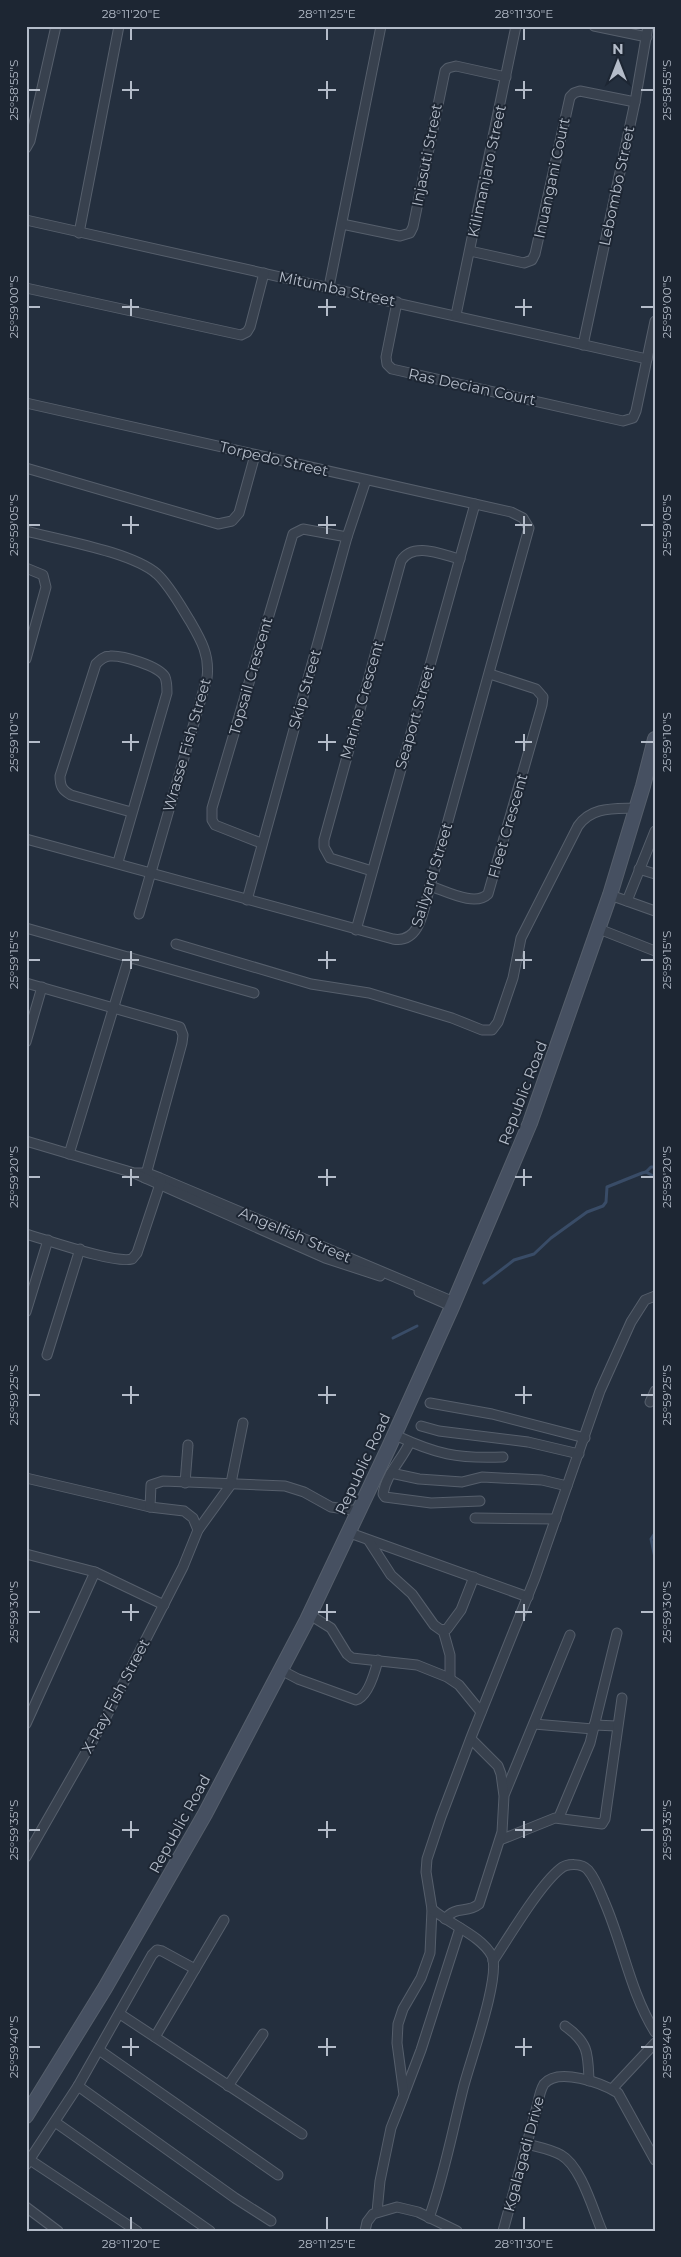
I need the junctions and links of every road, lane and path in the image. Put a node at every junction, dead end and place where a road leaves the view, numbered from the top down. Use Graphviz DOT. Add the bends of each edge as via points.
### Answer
graph roads {
  1 [pos="56,26"];
  2 [pos="119,26"];
  3 [pos="381,26"];
  4 [pos="516,26"];
  5 [pos="594,26"];
  6 [pos="648,26"];
  7 [pos="647,37"];
  8 [pos="506,77"];
  9 [pos="634,102"];
  10 [pos="26,148"];
  11 [pos="26,220"];
  12 [pos="342,224"];
  13 [pos="79,233"];
  14 [pos="470,251"];
  15 [pos="264,273"];
  16 [pos="329,287"];
  17 [pos="26,288"];
  18 [pos="397,302"];
  19 [pos="456,315"];
  20 [pos="655,321"];
  21 [pos="583,344"];
  22 [pos="647,359"];
  23 [pos="26,403"];
  24 [pos="255,455"];
  25 [pos="26,468"];
  26 [pos="366,480"];
  27 [pos="475,504"];
  28 [pos="521,516"];
  29 [pos="26,531"];
  30 [pos="347,538"];
  31 [pos="460,559"];
  32 [pos="26,568"];
  33 [pos="26,660"];
  34 [pos="490,674"];
  35 [pos="655,739"];
  36 [pos="651,778"];
  37 [pos="637,808"];
  38 [pos="131,812"];
  39 [pos="654,835"];
  40 [pos="26,839"];
  41 [pos="261,843"];
  42 [pos="118,862"];
  43 [pos="639,869"];
  44 [pos="372,871"];
  45 [pos="151,873"];
  46 [pos="655,874"];
  47 [pos="430,886"];
  48 [pos="610,895"];
  49 [pos="247,900"];
  50 [pos="627,900"];
  51 [pos="655,911"];
  52 [pos="139,914"];
  53 [pos="26,928"];
  54 [pos="599,929"];
  55 [pos="356,930"];
  56 [pos="176,944"];
  57 [pos="655,951"];
  58 [pos="129,957"];
  59 [pos="26,982"];
  60 [pos="42,987"];
  61 [pos="254,993"];
  62 [pos="116,1007"];
  63 [pos="26,1042"];
  64 [pos="26,1141"];
  65 [pos="69,1154"];
  66 [pos="146,1177"];
  67 [pos="161,1182"];
  68 [pos="26,1234"];
  69 [pos="48,1240"];
  70 [pos="80,1249"];
  71 [pos="655,1296"];
  72 [pos="453,1304"];
  73 [pos="26,1312"];
  74 [pos="47,1355"];
  75 [pos="655,1391"];
  76 [pos="650,1402"];
  77 [pos="430,1403"];
  78 [pos="243,1423"];
  79 [pos="421,1426"];
  80 [pos="394,1435"];
  81 [pos="585,1438"];
  82 [pos="410,1442"];
  83 [pos="188,1445"];
  84 [pos="579,1454"];
  85 [pos="503,1457"];
  86 [pos="391,1473"];
  87 [pos="26,1478"];
  88 [pos="185,1483"];
  89 [pos="231,1483"];
  90 [pos="568,1486"];
  91 [pos="480,1500"];
  92 [pos="150,1507"];
  93 [pos="359,1511"];
  94 [pos="474,1518"];
  95 [pos="556,1519"];
  96 [pos="198,1530"];
  97 [pos="350,1533"];
  98 [pos="369,1540"];
  99 [pos="26,1554"];
  100 [pos="95,1572"];
  101 [pos="474,1577"];
  102 [pos="528,1597"];
  103 [pos="164,1605"];
  104 [pos="310,1615"];
  105 [pos="443,1630"];
  106 [pos="617,1632"];
  107 [pos="570,1635"];
  108 [pos="378,1660"];
  109 [pos="282,1670"];
  110 [pos="450,1678"];
  111 [pos="622,1698"];
  112 [pos="481,1712"];
  113 [pos="26,1724"];
  114 [pos="534,1724"];
  115 [pos="617,1726"];
  116 [pos="593,1727"];
  117 [pos="471,1740"];
  118 [pos="504,1796"];
  119 [pos="559,1817"];
  120 [pos="500,1840"];
  121 [pos="26,1857"];
  122 [pos="432,1909"];
  123 [pos="445,1919"];
  124 [pos="224,1920"];
  125 [pos="460,1928"];
  126 [pos="493,1962"];
  127 [pos="195,1969"];
  128 [pos="120,2014"];
  129 [pos="565,2026"];
  130 [pos="655,2032"];
  131 [pos="263,2034"];
  132 [pos="155,2037"];
  133 [pos="655,2043"];
  134 [pos="99,2050"];
  135 [pos="588,2081"];
  136 [pos="78,2086"];
  137 [pos="228,2086"];
  138 [pos="612,2089"];
  139 [pos="404,2095"];
  140 [pos="26,2116"];
  141 [pos="55,2122"];
  142 [pos="302,2134"];
  143 [pos="527,2144"];
  144 [pos="655,2160"];
  145 [pos="28,2163"];
  146 [pos="278,2175"];
  147 [pos="28,2211"];
  148 [pos="377,2212"];
  149 [pos="429,2218"];
  150 [pos="271,2221"];
  151 [pos="57,2231"];
  152 [pos="136,2231"];
  153 [pos="210,2231"];
  154 [pos="365,2231"];
  155 [pos="457,2231"];
  156 [pos="503,2231"];
  157 [pos="602,2231"];
  1 -- 10 [label="street"];
  2 -- 13 [label="street"];
  3 -- 12 [label="street"];
  4 -- 8 [label="street, Kilimanjaro Street"];
  5 -- 7 [label="street"];
  6 -- 7 [label="street, Lebombo Street"];
  7 -- 9 [label="street, Lebombo Street"];
  8 -- 12 [label="street, Injasuti Street" via="456,66 445,72 410,233 400,236"];
  8 -- 14 [label="street, Kilimanjaro Street"];
  9 -- 14 [label="street, Inuangani Court" via="580,91 570,97 532,260 524,263"];
  9 -- 21 [label="street, Lebombo Street"];
  11 -- 13 [label="street, Mitumba Street"];
  12 -- 16 [label="street"];
  13 -- 15 [label="street, Mitumba Street"];
  14 -- 19 [label="street, Kilimanjaro Street"];
  15 -- 16 [label="street, Mitumba Street"];
  15 -- 17 [label="street" via="250,327 241,335"];
  16 -- 18 [label="street, Mitumba Street"];
  18 -- 19 [label="street, Mitumba Street"];
  18 -- 22 [label="street, Ras Decian Court" via="386,360 392,369 629,420 634,416"];
  19 -- 21 [label="street, Mitumba Street"];
  20 -- 22 [label="street"];
  21 -- 22 [label="street, Mitumba Street"];
  23 -- 24 [label="street, Torpedo Street"];
  24 -- 25 [label="street" via="239,513 232,522 218,524"];
  24 -- 26 [label="street, Torpedo Street"];
  26 -- 27 [label="street, Torpedo Street"];
  26 -- 30 [label="street, Skip Street"];
  27 -- 28 [label="street, Torpedo Street"];
  27 -- 31 [label="street, Seaport Street"];
  28 -- 34 [label="street, Sailyard Street" via="528,525 528,532"];
  29 -- 45 [label="street, Wrasse Fish Street" via="124,557 148,567 164,582 181,606 208,655 207,678"];
  30 -- 41 [label="street, Skip Street"];
  30 -- 41 [label="street, Topsail Crescent" via="303,529 293,534 212,808 214,825"];
  31 -- 44 [label="street, Seaport Street"];
  31 -- 44 [label="street, Marine Crescent" via="419,550 410,552 401,561 324,840 330,858"];
  32 -- 33 [label="street" via="43,575 46,587"];
  34 -- 47 [label="street, Sailyard Street"];
  34 -- 47 [label="street, Fleet Crescent" via="536,689 543,697 542,706 488,894 474,900"];
  35 -- 36 [label="street, Republic Road"];
  36 -- 37 [label="street, Republic Road"];
  37 -- 48 [label="street, Republic Road"];
  37 -- 56 [label="street" via="599,810 584,818 578,826 521,938 513,978 498,1022 492,1030 482,1030 369,993 311,984"];
  38 -- 38 [label="street" via="167,684 160,672 152,667 108,656 96,664 60,776 60,785 71,795"];
  38 -- 42 [label="street"];
  39 -- 43 [label="street"];
  40 -- 42 [label="street, Sailyard Street"];
  41 -- 49 [label="street, Skip Street"];
  42 -- 45 [label="street, Sailyard Street"];
  43 -- 46 [label="street"];
  43 -- 50 [label="street"];
  44 -- 55 [label="street, Seaport Street"];
  45 -- 49 [label="street, Sailyard Street"];
  45 -- 52 [label="street, Wrasse Fish Street"];
  47 -- 55 [label="street, Sailyard Street" via="417,929 410,937 400,940"];
  48 -- 50 [label="street"];
  48 -- 54 [label="street, Republic Road"];
  49 -- 55 [label="street, Sailyard Street"];
  50 -- 51 [label="street"];
  53 -- 58 [label="street"];
  54 -- 57 [label="street"];
  54 -- 72 [label="street, Republic Road" via="518,1154"];
  58 -- 61 [label="street"];
  58 -- 62 [label="street"];
  59 -- 60 [label="street"];
  60 -- 62 [label="street"];
  60 -- 63 [label="street"];
  62 -- 65 [label="street"];
  62 -- 66 [label="street" via="180,1027 183,1035"];
  64 -- 65 [label="street, Angelfish Street"];
  65 -- 66 [label="street, Angelfish Street"];
  66 -- 67 [label="street, Angelfish Street"];
  67 -- 70 [label="street" via="134,1257 120,1259"];
  67 -- 72 [label="street, Angelfish Street" via="325,1258"];
  68 -- 69 [label="street"];
  69 -- 70 [label="street"];
  69 -- 73 [label="street"];
  70 -- 74 [label="street"];
  71 -- 81 [label="street" via="645,1300 631,1322 600,1391"];
  72 -- 80 [label="street, Republic Road"];
  75 -- 76 [label="street"];
  77 -- 81 [label="street" via="492,1414"];
  78 -- 89 [label="street"];
  79 -- 84 [label="street" via="443,1432 528,1442"];
  80 -- 82 [label="street"];
  80 -- 93 [label="street, Republic Road"];
  81 -- 84 [label="street"];
  82 -- 85 [label="street" via="452,1456"];
  82 -- 86 [label="street"];
  83 -- 88 [label="street"];
  84 -- 90 [label="street"];
  86 -- 90 [label="street" via="462,1482 477,1477 542,1480"];
  86 -- 91 [label="street" via="383,1492 386,1498 431,1503"];
  87 -- 92 [label="street"];
  88 -- 89 [label="street"];
  88 -- 92 [label="street" via="153,1483"];
  89 -- 93 [label="street" via="290,1487 331,1507"];
  89 -- 96 [label="street, X-Ray Fish Street"];
  90 -- 95 [label="street"];
  92 -- 96 [label="street" via="188,1513"];
  93 -- 97 [label="street, Republic Road"];
  94 -- 95 [label="street"];
  95 -- 102 [label="street"];
  96 -- 103 [label="street, X-Ray Fish Street"];
  97 -- 98 [label="street"];
  97 -- 104 [label="street, Republic Road"];
  98 -- 101 [label="street"];
  98 -- 105 [label="street" via="391,1575 416,1598 435,1626"];
  99 -- 100 [label="street"];
  100 -- 103 [label="street"];
  100 -- 113 [label="street"];
  101 -- 102 [label="street"];
  101 -- 105 [label="street" via="454,1621"];
  102 -- 112 [label="street"];
  103 -- 121 [label="street, X-Ray Fish Street" via="106,1719"];
  104 -- 108 [label="street" via="331,1628 352,1658"];
  104 -- 109 [label="street, Republic Road"];
  105 -- 110 [label="street" via="450,1655"];
  106 -- 116 [label="street"];
  107 -- 114 [label="street"];
  108 -- 109 [label="street" via="372,1681 361,1699 356,1700"];
  108 -- 110 [label="street" via="420,1666"];
  109 -- 140 [label="street, Republic Road" via="171,1875"];
  110 -- 112 [label="street"];
  111 -- 115 [label="street"];
  112 -- 117 [label="street"];
  114 -- 116 [label="street"];
  114 -- 118 [label="street"];
  115 -- 116 [label="street"];
  115 -- 119 [label="street" via="603,1822 600,1825"];
  116 -- 119 [label="street" via="587,1750"];
  117 -- 118 [label="street" via="498,1766"];
  117 -- 122 [label="street" via="427,1859"];
  118 -- 120 [label="street"];
  119 -- 120 [label="street"];
  120 -- 123 [label="street" via="479,1904 472,1909 454,1911"];
  122 -- 123 [label="street"];
  122 -- 139 [label="street" via="429,1957 398,2024 397,2043"];
  123 -- 125 [label="street"];
  124 -- 127 [label="street"];
  125 -- 126 [label="street" via="482,1944"];
  125 -- 139 [label="street"];
  126 -- 130 [label="street" via="560,1869 568,1865 584,1867 591,1874 610,1914 638,2001"];
  126 -- 149 [label="street" via="479,2037"];
  127 -- 128 [label="street" via="157,1950 147,1962"];
  127 -- 132 [label="street"];
  128 -- 132 [label="street"];
  128 -- 134 [label="street"];
  129 -- 135 [label="street" via="585,2046"];
  131 -- 137 [label="street"];
  132 -- 137 [label="street"];
  133 -- 138 [label="street"];
  134 -- 136 [label="street"];
  134 -- 146 [label="street"];
  135 -- 138 [label="street, Kgalagadi Drive"];
  135 -- 143 [label="street, Kgalagadi Drive" via="561,2076 544,2085"];
  136 -- 141 [label="street"];
  136 -- 150 [label="street"];
  137 -- 142 [label="street"];
  138 -- 144 [label="street" via="621,2096"];
  139 -- 148 [label="street" via="391,2128"];
  141 -- 145 [label="street"];
  141 -- 153 [label="street"];
  143 -- 156 [label="street, Kgalagadi Drive"];
  143 -- 157 [label="street" via="555,2152 570,2161"];
  145 -- 152 [label="street"];
  147 -- 151 [label="street"];
  148 -- 149 [label="street" via="404,2208"];
  148 -- 154 [label="street" via="367,2222"];
  149 -- 155 [label="street"];
}
